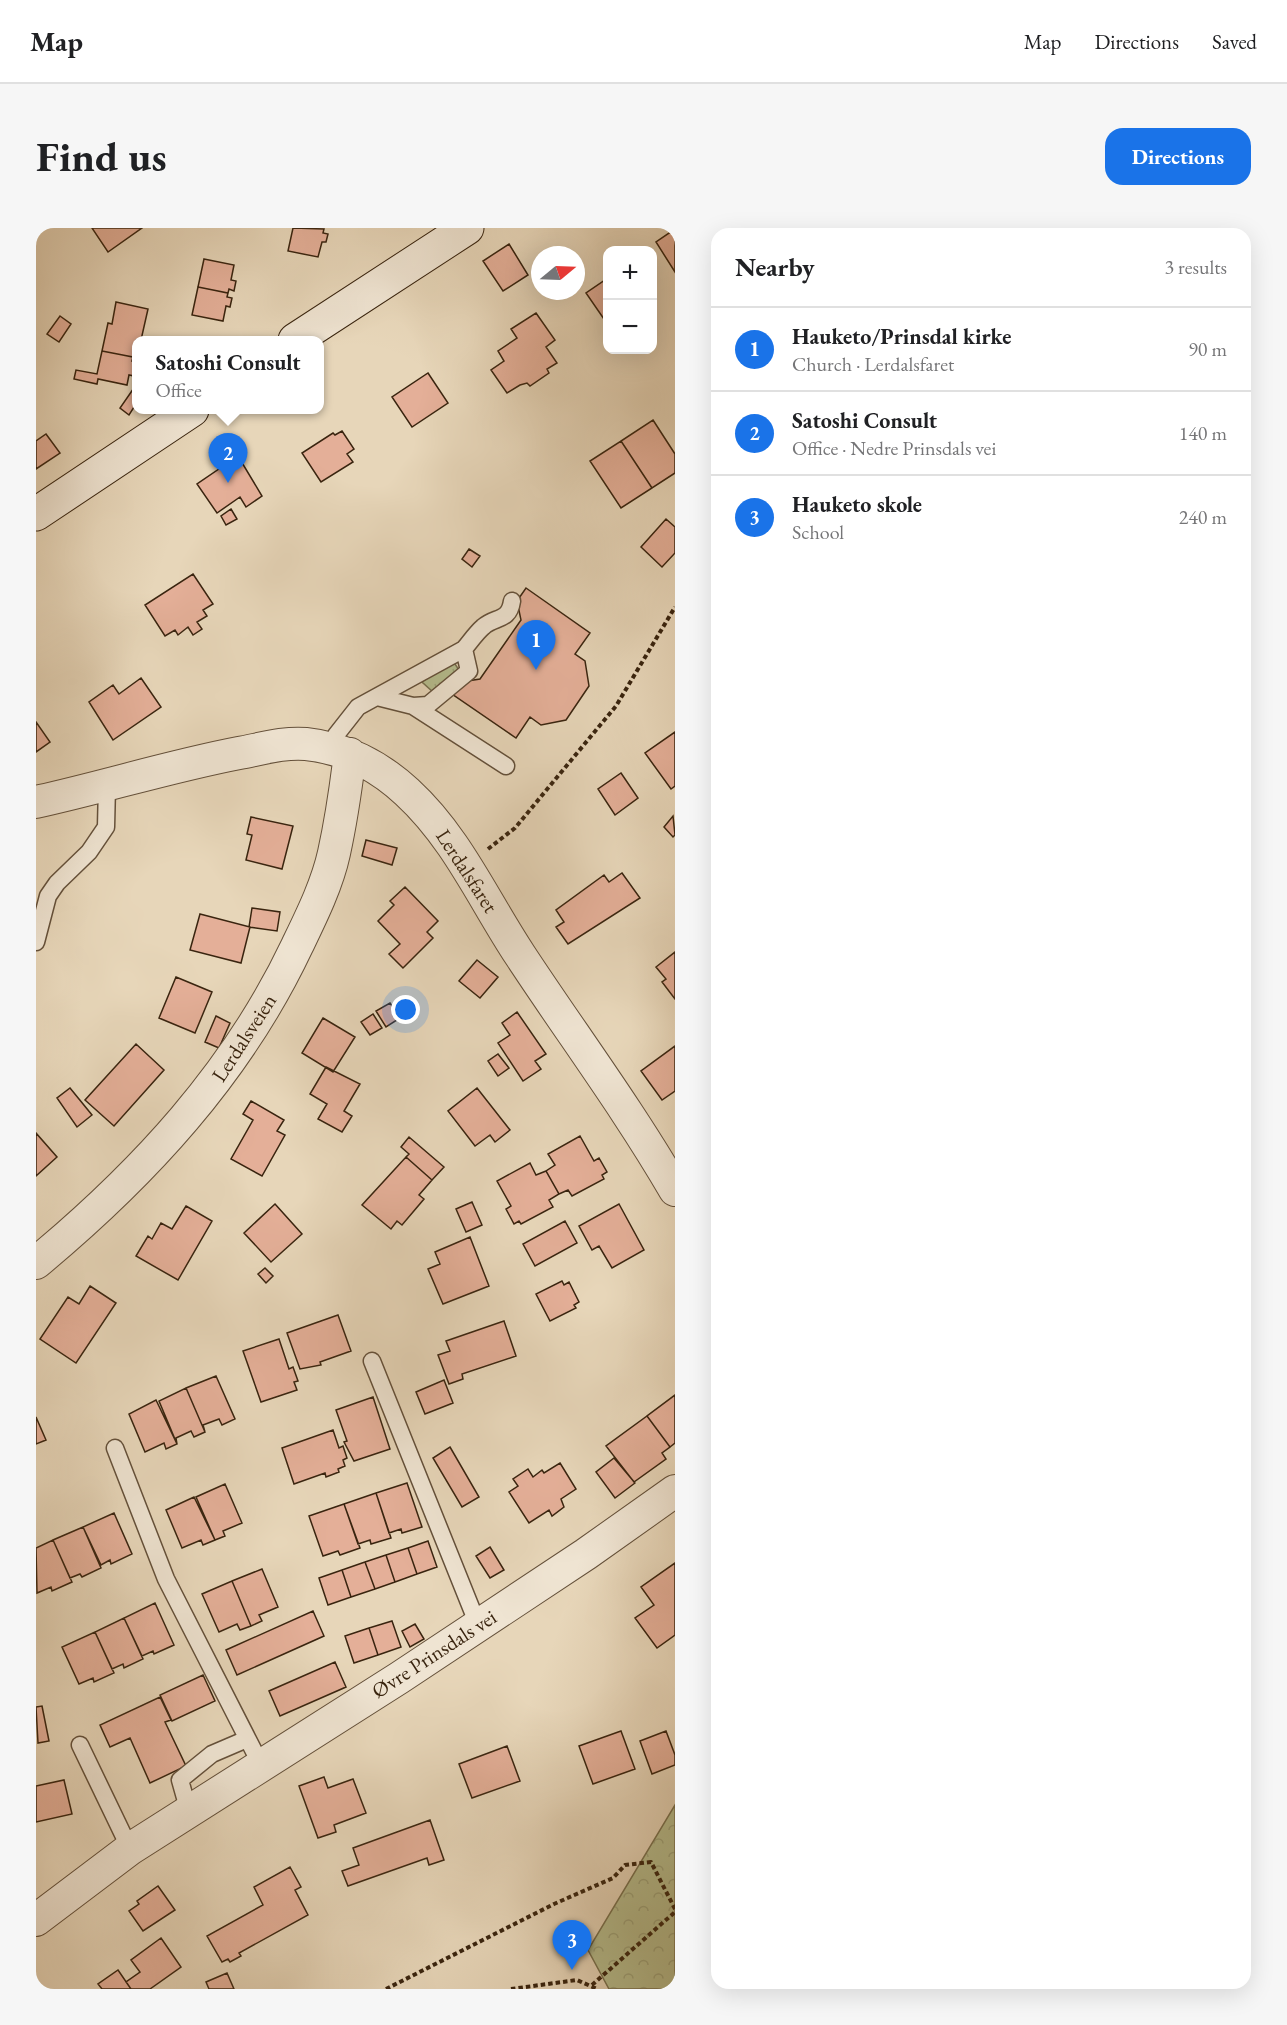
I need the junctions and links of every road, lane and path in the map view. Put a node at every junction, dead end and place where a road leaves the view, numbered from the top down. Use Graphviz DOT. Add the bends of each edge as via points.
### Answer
graph roads {
  1 [pos="467,228"];
  2 [pos="301,336"];
  3 [pos="186,414"];
  4 [pos="36,514"];
  5 [pos="512,601"];
  6 [pos="675,607"];
  7 [pos="464,649"];
  8 [pos="377,697"];
  9 [pos="413,706"];
  10 [pos="340,751"];
  11 [pos="506,766"];
  12 [pos="107,785"];
  13 [pos="36,802"];
  14 [pos="466,863"];
  15 [pos="36,942"];
  16 [pos="675,1190"];
  17 [pos="36,1263"];
  18 [pos="372,1361"];
  19 [pos="115,1448"];
  20 [pos="675,1491"];
  21 [pos="478,1625"];
  22 [pos="247,1739"];
  23 [pos="80,1745"];
  24 [pos="262,1767"];
  25 [pos="189,1812"];
  26 [pos="130,1849"];
  27 [pos="675,1910"];
  28 [pos="36,1920"];
  29 [pos="592,1985"];
  30 [pos="386,1989"];
  31 [pos="512,1989"];
  32 [pos="597,1989"];
  1 -- 2 [label="main road"];
  3 -- 4 [label="main road"];
  5 -- 7 [label="lane" via="502,620 483,626"];
  6 -- 14 [label="path" via="616,706 563,772 515,828"];
  7 -- 8 [label="lane"];
  7 -- 9 [label="lane" via="470,671 434,702"];
  8 -- 9 [label="lane"];
  8 -- 10 [label="lane" via="358,707 336,735"];
  9 -- 11 [label="lane"];
  10 -- 12 [label="street, Lerdalsfaret" via="303,744 279,746"];
  10 -- 14 [label="street, Lerdalsfaret" via="407,791 434,819"];
  10 -- 17 [label="street, Lerdalsveien" via="334,855 310,919 254,1028 171,1136 79,1227"];
  12 -- 13 [label="street, Lerdalsfaret"];
  12 -- 15 [label="lane" via="106,827 89,852 48,896"];
  14 -- 16 [label="street, Lerdalsfaret" via="520,955"];
  18 -- 21 [label="lane"];
  19 -- 22 [label="lane" via="166,1579"];
  20 -- 21 [label="street, Øvre Prinsdals vei"];
  21 -- 24 [label="street, Øvre Prinsdals vei"];
  22 -- 24 [label="lane"];
  22 -- 25 [label="lane" via="212,1754 180,1780"];
  23 -- 26 [label="lane"];
  24 -- 25 [label="street, Øvre Prinsdals vei"];
  25 -- 26 [label="street, Øvre Prinsdals vei"];
  26 -- 28 [label="street, Øvre Prinsdals vei"];
  27 -- 29 [label="path"];
  27 -- 30 [label="path" via="651,1862 625,1865 613,1878"];
  29 -- 31 [label="path" via="577,1980"];
  29 -- 32 [label="path"];
}
